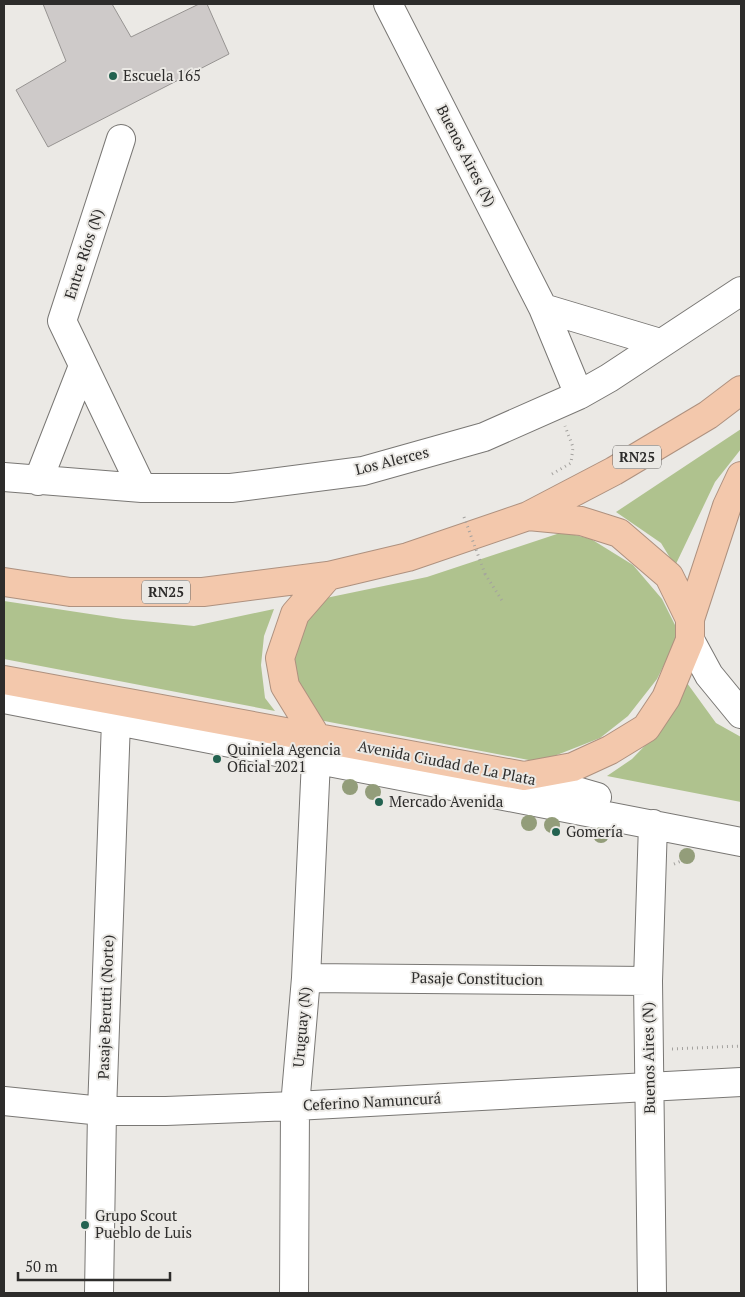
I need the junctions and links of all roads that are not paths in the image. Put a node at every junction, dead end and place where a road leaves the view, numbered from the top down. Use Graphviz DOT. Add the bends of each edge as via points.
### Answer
graph roads {
  1 [pos="388,4"];
  2 [pos="121,139"];
  3 [pos="741,291"];
  4 [pos="543,308"];
  5 [pos="660,343"];
  6 [pos="83,366"];
  7 [pos="741,390"];
  8 [pos="568,400"];
  9 [pos="741,476"];
  10 [pos="4,477"];
  11 [pos="38,481"];
  12 [pos="142,488"];
  13 [pos="528,516"];
  14 [pos="328,576"];
  15 [pos="4,582"];
  16 [pos="690,629"];
  17 [pos="6,694"];
  18 [pos="741,714"];
  19 [pos="116,721"];
  20 [pos="317,749"];
  21 [pos="524,776"];
  22 [pos="582,794"];
  23 [pos="494,795"];
  24 [pos="653,824"];
  25 [pos="741,824"];
  26 [pos="741,842"];
  27 [pos="306,978"];
  28 [pos="648,981"];
  29 [pos="741,1082"];
  30 [pos="650,1087"];
  31 [pos="4,1101"];
  32 [pos="295,1106"];
  33 [pos="102,1111"];
  34 [pos="99,1293"];
  35 [pos="294,1293"];
  36 [pos="652,1293"];
  1 -- 4 [label="street, Buenos Aires (N)"];
  2 -- 6 [label="street, Entre Ríos (N)" via="62,321"];
  3 -- 5 [label="street, Los Alerces"];
  4 -- 5 [label="street"];
  4 -- 8 [label="street, Buenos Aires (N)"];
  5 -- 8 [label="street, Los Alerces" via="609,378"];
  6 -- 11 [label="street"];
  6 -- 12 [label="street, Entre Ríos (N)"];
  7 -- 13 [label="highway, RN25" via="708,415 623,466"];
  8 -- 12 [label="street, Los Alerces" via="484,437 363,471 232,488"];
  9 -- 16 [label="highway" via="727,506"];
  10 -- 11 [label="street, Los Alerces"];
  11 -- 12 [label="street, Los Alerces"];
  13 -- 14 [label="highway, RN25" via="408,557"];
  13 -- 16 [label="highway" via="581,521 619,533 669,576"];
  14 -- 15 [label="highway, RN25" via="204,592 70,592"];
  14 -- 20 [label="highway" via="295,614 280,658 285,686"];
  16 -- 18 [label="street" via="709,675"];
  16 -- 21 [label="highway" via="666,698 646,728 573,767"];
  17 -- 19 [label="street, Avenida Ciudad de La Plata"];
  17 -- 20 [label="highway, Avenida Ciudad de La Plata"];
  19 -- 20 [label="street, Avenida Ciudad de La Plata"];
  19 -- 33 [label="street, Pasaje Berutti (Norte)"];
  20 -- 21 [label="highway, Avenida Ciudad de La Plata"];
  20 -- 23 [label="street, Avenida Ciudad de La Plata"];
  20 -- 27 [label="street, Uruguay (N)"];
  21 -- 22 [label="street, Avenida Ciudad de La Plata"];
  22 -- 23 [label="street"];
  22 -- 25 [label="street, Avenida Ciudad de La Plata"];
  23 -- 24 [label="street, Avenida Ciudad de La Plata"];
  24 -- 26 [label="street, Avenida Ciudad de La Plata"];
  24 -- 28 [label="street, Buenos Aires (N)"];
  27 -- 28 [label="street, Pasaje Constitucion"];
  27 -- 32 [label="street, Uruguay (N)"];
  28 -- 30 [label="street, Buenos Aires (N)"];
  29 -- 30 [label="street, Ceferino Namuncurá"];
  30 -- 32 [label="street, Ceferino Namuncurá"];
  30 -- 36 [label="street, Buenos Aires (N)"];
  31 -- 33 [label="street, Ceferino Namuncurá"];
  32 -- 33 [label="street, Ceferino Namuncurá"];
  32 -- 35 [label="street, Uruguay (N)"];
  33 -- 34 [label="street, Pasaje Berutti (Norte)"];
}
